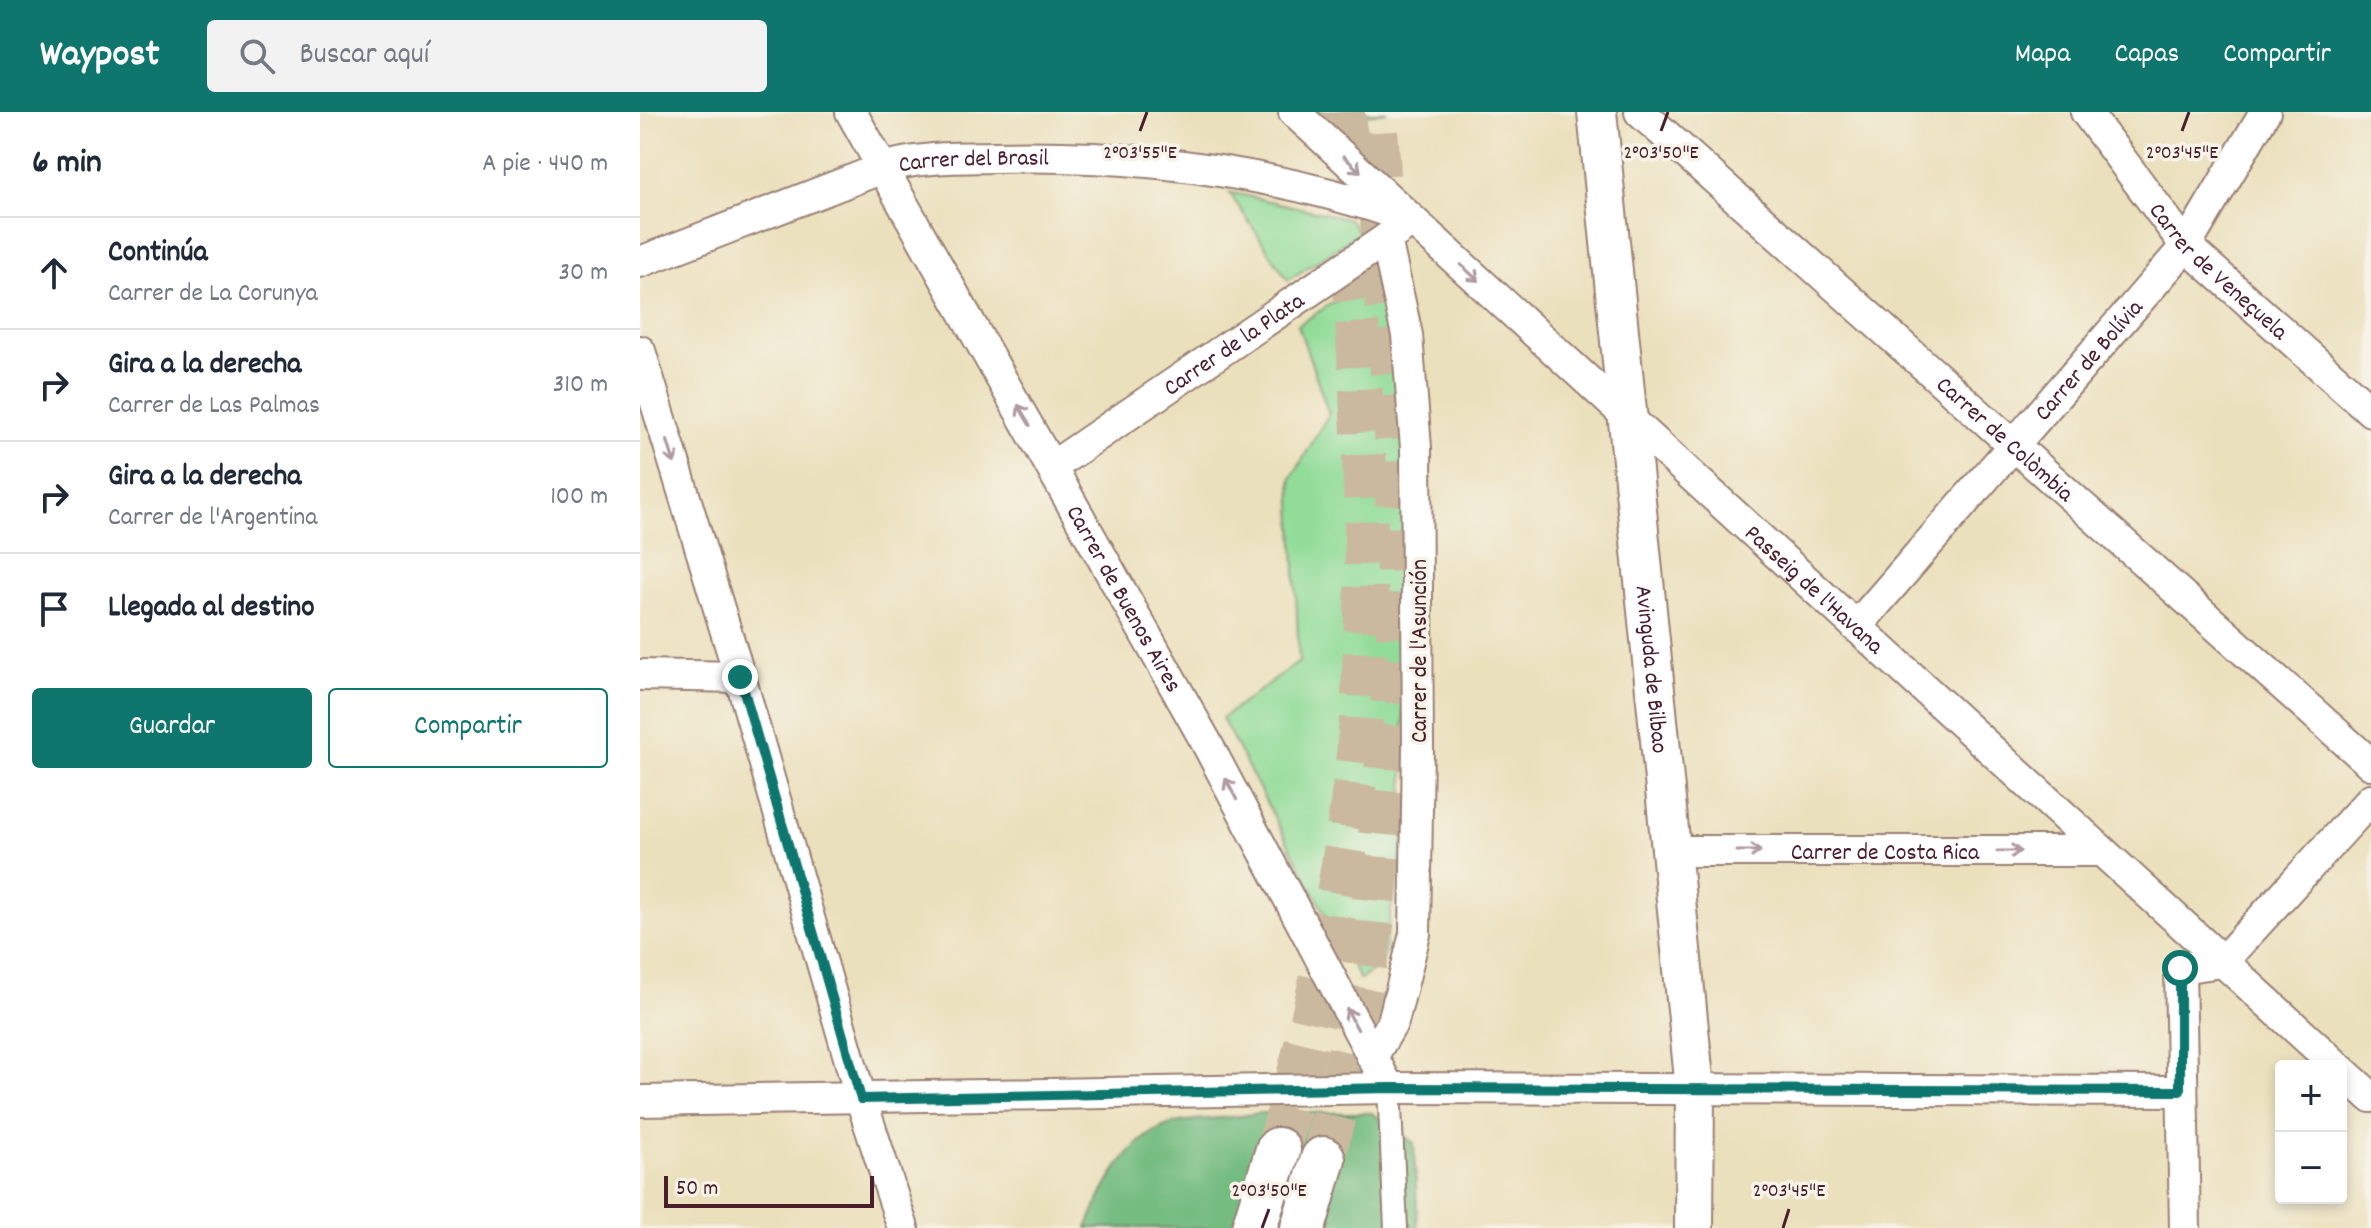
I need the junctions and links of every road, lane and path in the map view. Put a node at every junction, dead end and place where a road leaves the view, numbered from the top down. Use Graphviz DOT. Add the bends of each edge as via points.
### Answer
graph roads {
  1 [pos="851,112"];
  2 [pos="1294,112"];
  3 [pos="1597,112"];
  4 [pos="1640,112"];
  5 [pos="2086,112"];
  6 [pos="2265,112"];
  7 [pos="883,168"];
  8 [pos="1413,220"];
  9 [pos="1386,239"];
  10 [pos="2186,246"];
  11 [pos="640,262"];
  12 [pos="640,351"];
  13 [pos="2371,411"];
  14 [pos="1628,420"];
  15 [pos="2012,444"];
  16 [pos="1053,466"];
  17 [pos="1856,627"];
  18 [pos="640,675"];
  19 [pos="740,677"];
  20 [pos="2371,764"];
  21 [pos="2371,799"];
  22 [pos="1671,851"];
  23 [pos="2099,851"];
  24 [pos="2222,962"];
  25 [pos="1372,1057"];
  26 [pos="2330,1060"];
  27 [pos="2347,1075"];
  28 [pos="1389,1088"];
  29 [pos="1695,1089"];
  30 [pos="2180,1091"];
  31 [pos="2371,1097"];
  32 [pos="861,1099"];
  33 [pos="640,1101"];
  34 [pos="1278,1150"];
  35 [pos="1323,1159"];
  36 [pos="903,1228"];
  37 [pos="1254,1228"];
  38 [pos="1303,1228"];
  39 [pos="1396,1228"];
  40 [pos="1694,1228"];
  41 [pos="2185,1228"];
  1 -- 7 [label="street, Carrer de Buenos Aires"];
  2 -- 8 [label="street, Passeig de l'Havana, one-way"];
  3 -- 14 [label="street, Avinguda de Bilbao"];
  4 -- 15 [label="street, Carrer de Colòmbia"];
  5 -- 10 [label="street, Carrer de Veneçuela"];
  6 -- 10 [label="street, Carrer de Bolívia"];
  7 -- 8 [label="street, Carrer del Brasil" via="915,160 1029,156 1138,160 1288,184"];
  7 -- 11 [label="street, Carrer del Brasil"];
  16 -- 7 [label="street, Carrer de Buenos Aires, one-way"];
  8 -- 9 [label="street, Carrer de la Plata"];
  8 -- 14 [label="street, Passeig de l'Havana, one-way"];
  9 -- 16 [label="street, Carrer de la Plata"];
  9 -- 25 [label="street, Carrer de l'Asunción" via="1407,335 1416,448 1415,934 1393,1022"];
  10 -- 13 [label="street, Carrer de Veneçuela"];
  10 -- 15 [label="street, Carrer de Bolívia"];
  12 -- 19 [label="street, one-way"];
  14 -- 17 [label="street, Passeig de l'Havana"];
  14 -- 22 [label="street, Avinguda de Bilbao"];
  15 -- 17 [label="street, Carrer de Bolívia"];
  15 -- 20 [label="street, Carrer de Colòmbia"];
  25 -- 16 [label="street, Carrer de Buenos Aires, one-way"];
  17 -- 23 [label="street, Passeig de l'Havana"];
  18 -- 19 [label="street"];
  19 -- 32 [label="street"];
  21 -- 24 [label="street"];
  22 -- 23 [label="street, Carrer de Costa Rica, one-way"];
  22 -- 29 [label="street, Avinguda de Bilbao"];
  23 -- 24 [label="street, Passeig de l'Havana"];
  24 -- 26 [label="street, Passeig de l'Havana"];
  24 -- 30 [label="street" via="2180,968"];
  25 -- 28 [label="street, Carrer de Buenos Aires"];
  27 -- 31 [label="street, Passeig de l'Havana"];
  28 -- 29 [label="street"];
  28 -- 32 [label="street"];
  28 -- 39 [label="street"];
  29 -- 30 [label="street"];
  29 -- 40 [label="street, Avinguda de Bilbao"];
  30 -- 41 [label="street"];
  32 -- 33 [label="street"];
  32 -- 36 [label="street"];
  34 -- 37 [label="highway"];
  35 -- 38 [label="highway"];
}
